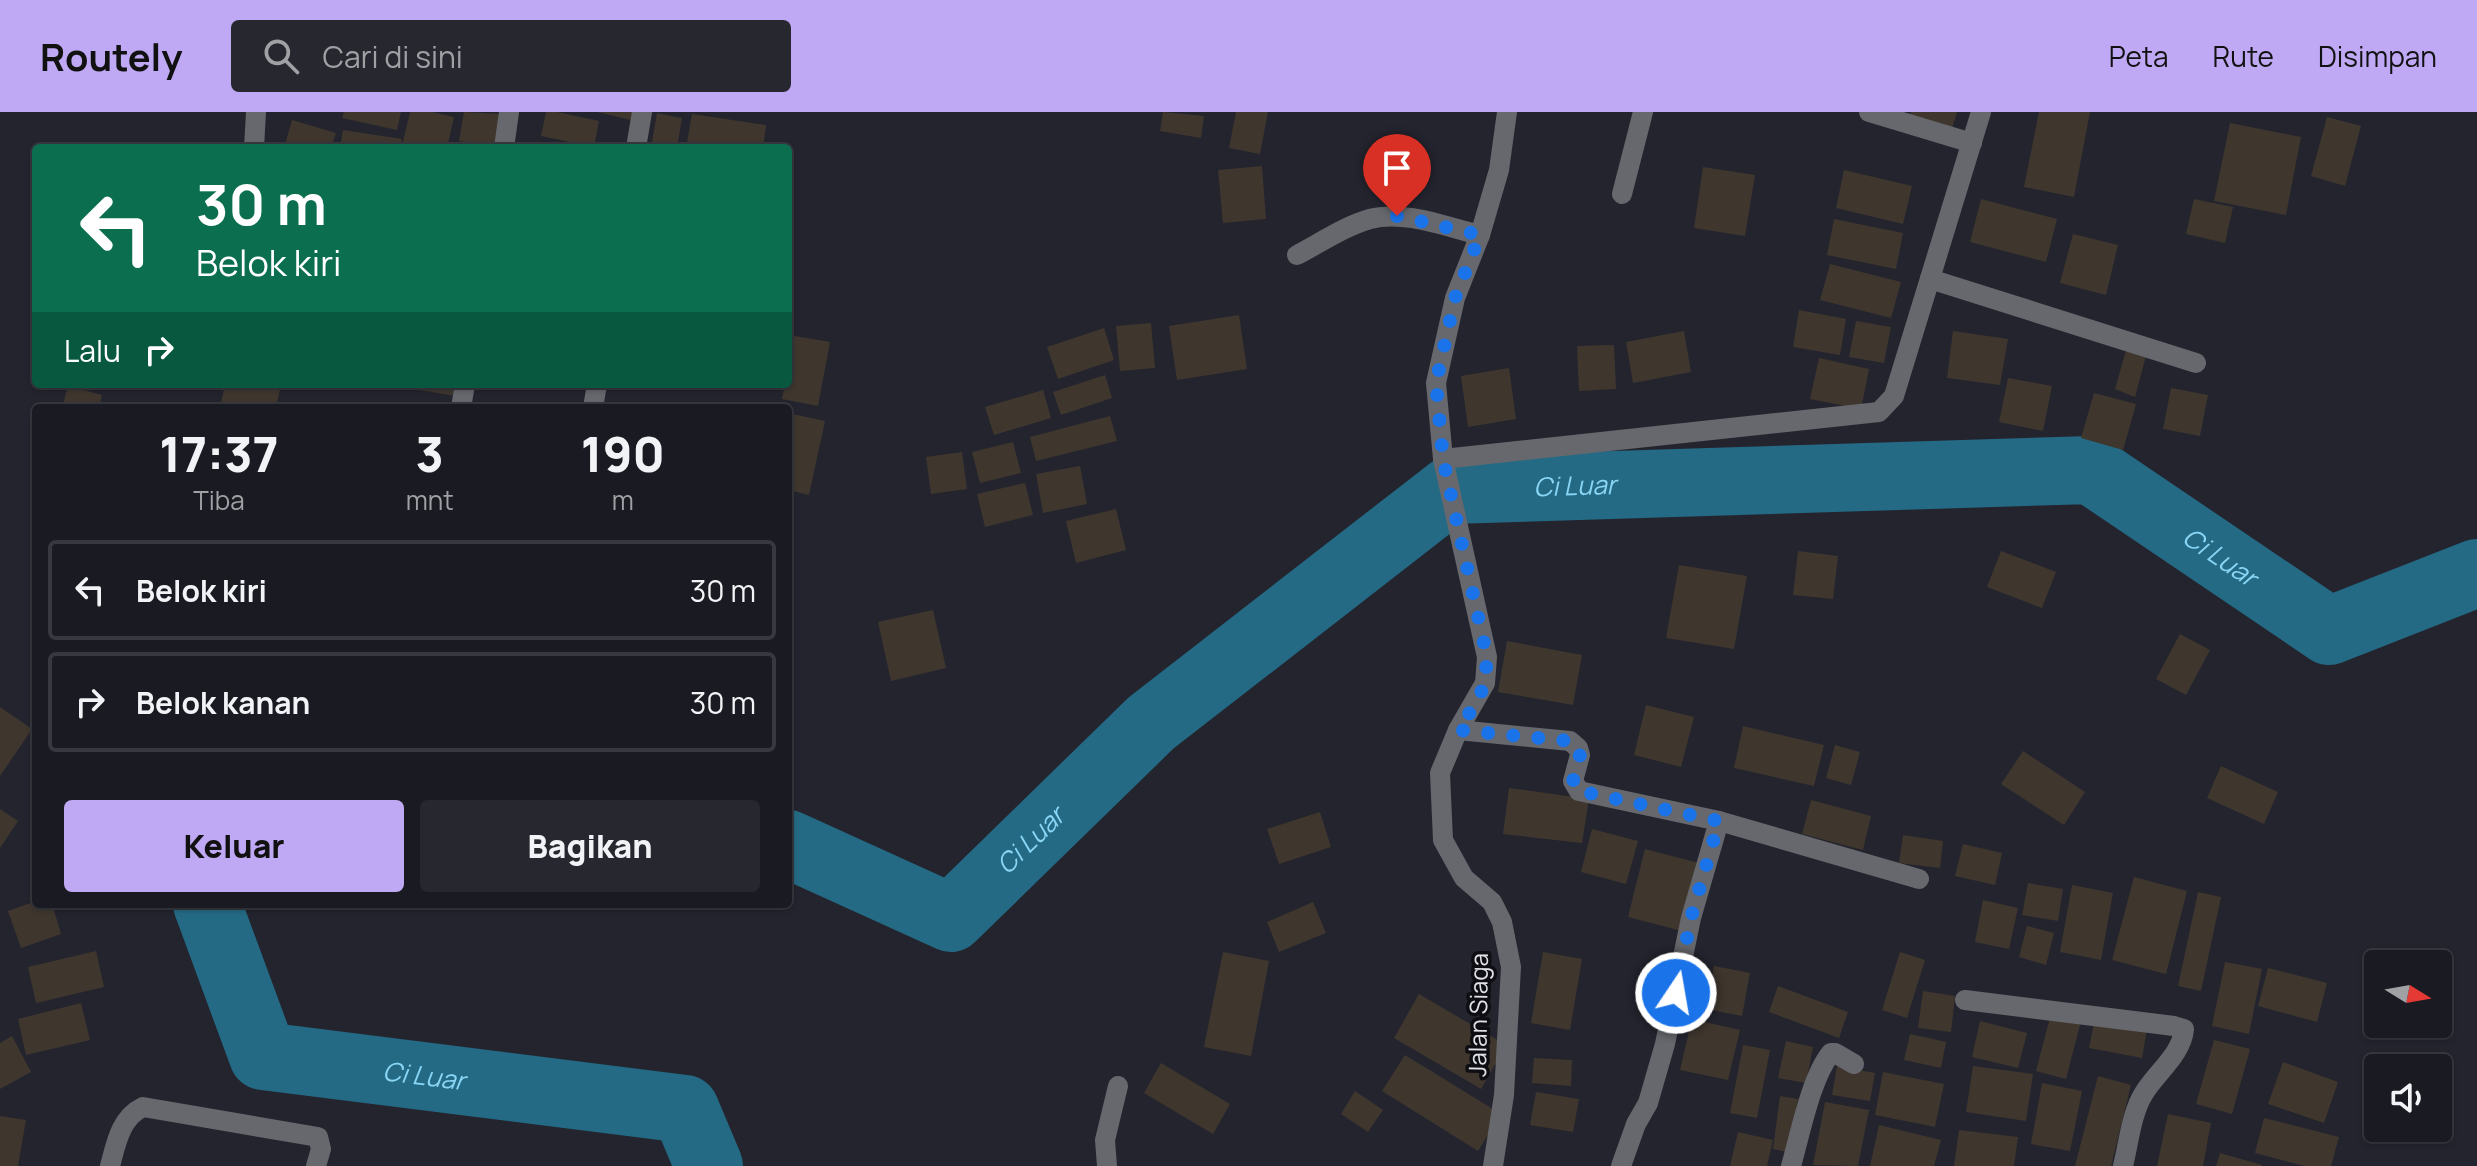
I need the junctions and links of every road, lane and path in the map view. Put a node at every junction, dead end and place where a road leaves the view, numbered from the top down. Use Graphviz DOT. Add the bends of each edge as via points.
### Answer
graph roads {
  1 [pos="256,112"];
  2 [pos="509,112"];
  3 [pos="642,112"];
  4 [pos="1507,112"];
  5 [pos="1643,112"];
  6 [pos="1869,112"];
  7 [pos="1981,112"];
  8 [pos="1972,143"];
  9 [pos="254,144"];
  10 [pos="505,144"];
  11 [pos="637,144"];
  12 [pos="1622,194"];
  13 [pos="1480,235"];
  14 [pos="1297,255"];
  15 [pos="1930,279"];
  16 [pos="2196,363"];
  17 [pos="1445,466"];
  18 [pos="1458,730"];
  19 [pos="1719,821"];
  20 [pos="1919,879"];
  21 [pos="1965,1000"];
  22 [pos="1854,1064"];
  23 [pos="1118,1086"];
  24 [pos="110,1166"];
  25 [pos="316,1166"];
  26 [pos="1107,1166"];
  27 [pos="1493,1166"];
  28 [pos="1621,1166"];
  29 [pos="1791,1166"];
  30 [pos="2123,1166"];
  1 -- 9 [label="street"];
  2 -- 10 [label="street"];
  3 -- 11 [label="street"];
  4 -- 13 [label="street, Jalan Siaga" via="1499,170"];
  5 -- 12 [label="street"];
  6 -- 8 [label="street"];
  7 -- 8 [label="street"];
  8 -- 15 [label="street"];
  13 -- 14 [label="street" via="1397,216 1371,219"];
  13 -- 17 [label="street, Jalan Siaga" via="1455,298 1436,383"];
  15 -- 16 [label="street"];
  15 -- 17 [label="street" via="1894,396 1879,412"];
  17 -- 18 [label="street, Jalan Siaga" via="1487,657 1485,683"];
  18 -- 19 [label="street" via="1570,741 1580,755 1573,781 1579,791"];
  18 -- 27 [label="street, Jalan Siaga" via="1440,773 1443,840 1464,878 1492,902 1511,967 1504,1095"];
  19 -- 20 [label="street"];
  19 -- 28 [label="street" via="1691,918 1665,1044 1648,1103"];
  21 -- 30 [label="street" via="2184,1029 2183,1041 2135,1113"];
  22 -- 29 [label="street" via="1835,1053 1824,1061"];
  23 -- 26 [label="street" via="1105,1140"];
  24 -- 25 [label="street" via="122,1127 143,1107 318,1137"];
}
